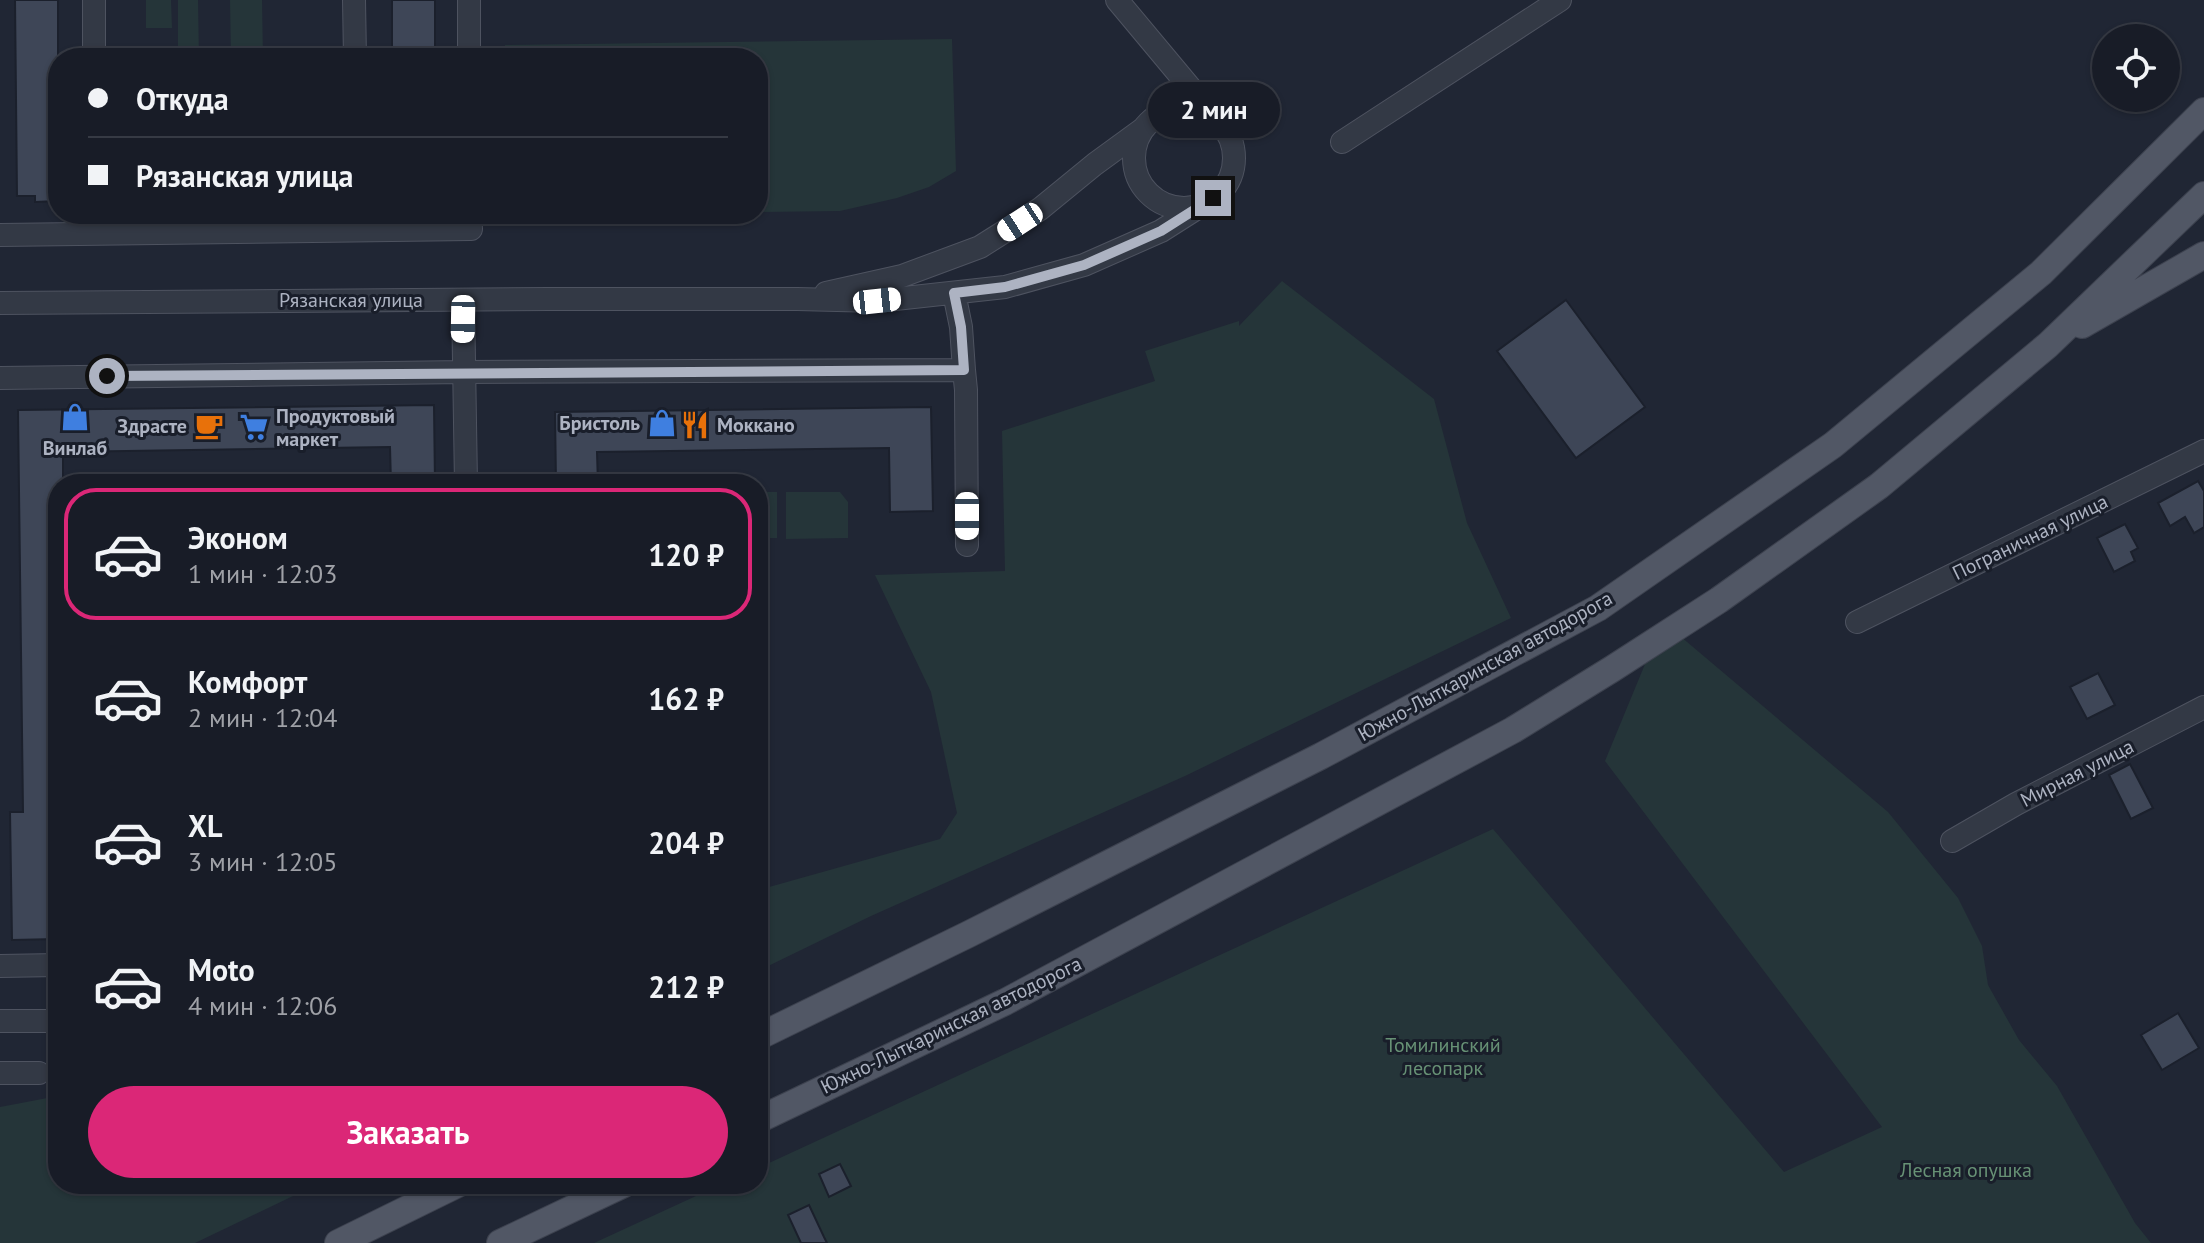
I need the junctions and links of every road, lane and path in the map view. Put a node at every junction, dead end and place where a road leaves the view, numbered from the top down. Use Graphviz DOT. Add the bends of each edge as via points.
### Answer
graph roads {
  1 [pos="94,0"];
  2 [pos="354,0"];
  3 [pos="469,0"];
  4 [pos="1117,0"];
  5 [pos="1560,0"];
  6 [pos="94,48"];
  7 [pos="355,48"];
  8 [pos="469,48"];
  9 [pos="2204,111"];
  10 [pos="1219,122"];
  11 [pos="1143,129"];
  12 [pos="1342,142"];
  13 [pos="2204,195"];
  14 [pos="1213,198"];
  15 [pos="471,224"];
  16 [pos="0,235"];
  17 [pos="2204,255"];
  18 [pos="954,293"];
  19 [pos="797,299"];
  20 [pos="463,300"];
  21 [pos="0,303"];
  22 [pos="2048,345"];
  23 [pos="964,370"];
  24 [pos="464,372"];
  25 [pos="0,378"];
  26 [pos="2204,451"];
  27 [pos="466,474"];
  28 [pos="967,545"];
  29 [pos="1857,622"];
  30 [pos="2204,707"];
  31 [pos="1952,841"];
  32 [pos="48,965"];
  33 [pos="0,966"];
  34 [pos="0,1021"];
  35 [pos="48,1021"];
  36 [pos="768,1032"];
  37 [pos="0,1073"];
  38 [pos="39,1073"];
  39 [pos="768,1115"];
  40 [pos="438,1194"];
  41 [pos="603,1194"];
  42 [pos="338,1243"];
  43 [pos="500,1243"];
  1 -- 6 [label="street"];
  2 -- 7 [label="street"];
  3 -- 8 [label="street"];
  4 -- 10 [label="street"];
  5 -- 12 [label="street"];
  9 -- 36 [label="main road, Южно-Лыткаринская автодорога" via="2041,273 1833,445 1598,608 1321,756"];
  10 -- 11 [label="street" via="1205,112 1171,109"];
  10 -- 14 [label="street" via="1234,153 1225,186"];
  11 -- 14 [label="street" via="1135,145 1136,174 1153,197 1180,207"];
  11 -- 19 [label="street, Рязанская улица" via="1040,209 980,247 902,276"];
  13 -- 22 [label="main road, Южно-Лыткаринская автодорога"];
  14 -- 18 [label="street, Рязанская улица" via="1161,231 1084,265 1005,287"];
  15 -- 16 [label="street" via="471,229"];
  17 -- 22 [label="main road"];
  18 -- 19 [label="street, Рязанская улица" via="877,301"];
  18 -- 23 [label="street"];
  19 -- 20 [label="street, Рязанская улица"];
  20 -- 21 [label="street, Рязанская улица"];
  20 -- 24 [label="street"];
  22 -- 39 [label="main road, Южно-Лыткаринская автодорога" via="1879,486 1719,600 1513,730 1005,1002"];
  23 -- 24 [label="street"];
  23 -- 28 [label="street"];
  24 -- 25 [label="street"];
  24 -- 27 [label="street"];
  26 -- 29 [label="street, Пограничная улица"];
  30 -- 31 [label="street, Мирная улица"];
  32 -- 33 [label="street"];
  34 -- 35 [label="street"];
  37 -- 38 [label="street"];
  40 -- 42 [label="main road"];
  41 -- 43 [label="main road"];
}
